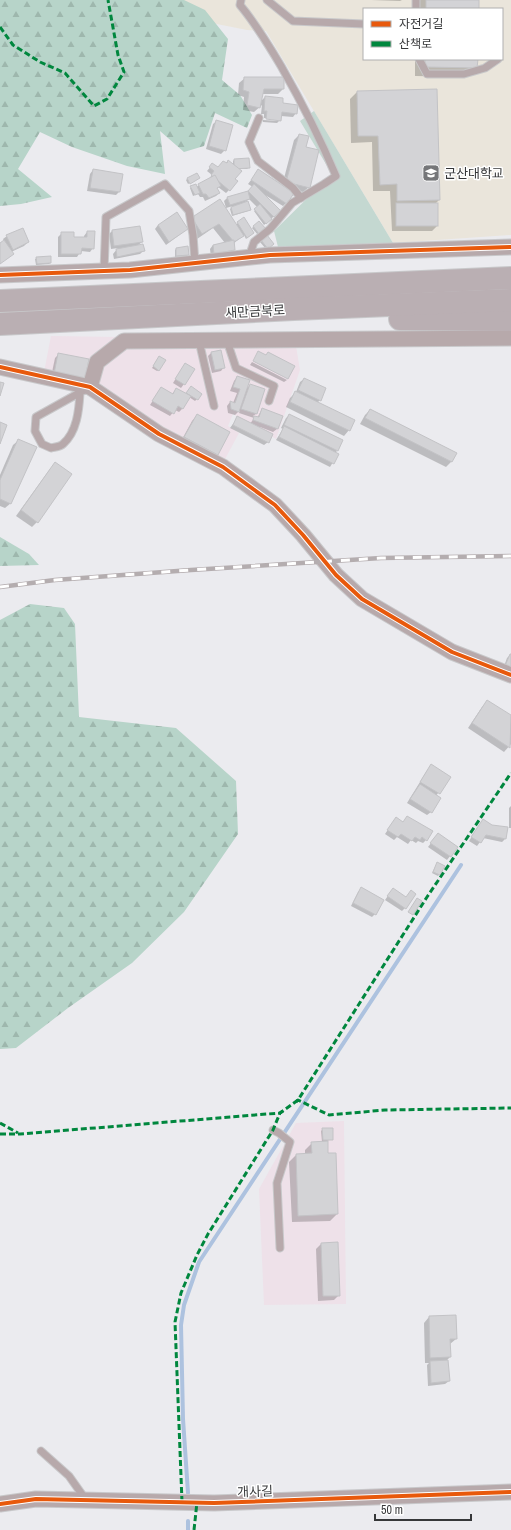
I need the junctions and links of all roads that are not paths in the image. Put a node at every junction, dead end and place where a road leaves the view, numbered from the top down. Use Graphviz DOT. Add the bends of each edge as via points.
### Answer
graph roads {
  1 [pos="241,0"];
  2 [pos="267,0"];
  3 [pos="363,24"];
  4 [pos="420,60"];
  5 [pos="497,60"];
  6 [pos="259,118"];
  7 [pos="301,198"];
  8 [pos="511,247"];
  9 [pos="249,257"];
  10 [pos="511,262"];
  11 [pos="195,263"];
  12 [pos="104,271"];
  13 [pos="0,275"];
  14 [pos="511,278"];
  15 [pos="355,285"];
  16 [pos="511,300"];
  17 [pos="0,301"];
  18 [pos="294,309"];
  19 [pos="511,320"];
  20 [pos="0,324"];
  21 [pos="511,338"];
  22 [pos="227,341"];
  23 [pos="198,342"];
  24 [pos="0,367"];
  25 [pos="85,390"];
  26 [pos="269,401"];
  27 [pos="214,406"];
  28 [pos="511,675"];
  29 [pos="276,1131"];
  30 [pos="280,1248"];
  31 [pos="41,1451"];
  32 [pos="511,1492"];
  33 [pos="86,1500"];
  34 [pos="0,1504"];
  1 -- 7 [label="lane" via="240,5 254,21 292,84 336,176"];
  2 -- 3 [label="lane" via="293,21"];
  4 -- 5 [label="lane" via="427,74 464,74 485,68"];
  6 -- 7 [label="lane" via="249,142 258,161 294,188"];
  7 -- 9 [label="lane" via="292,203 270,229 254,242"];
  8 -- 9 [label="street"];
  9 -- 11 [label="street"];
  10 -- 15 [label="highway" via="449,266"];
  11 -- 12 [label="street"];
  11 -- 12 [label="lane" via="189,211 165,184 106,217"];
  12 -- 13 [label="street"];
  14 -- 15 [label="highway, 새만금북로"];
  15 -- 17 [label="highway, 새만금북로"];
  16 -- 18 [label="highway, 새만금북로"];
  18 -- 19 [label="highway" via="355,318"];
  18 -- 20 [label="highway, 새만금북로"];
  21 -- 22 [label="street"];
  22 -- 23 [label="street"];
  22 -- 26 [label="lane" via="236,368 274,386"];
  23 -- 25 [label="street" via="124,341 98,362"];
  23 -- 27 [label="lane"];
  24 -- 25 [label="street"];
  25 -- 25 [label="lane" via="36,417 36,430 42,444 51,448 62,445 72,432"];
  25 -- 28 [label="street" via="159,434 223,467 275,505 336,575 362,599 452,652"];
  29 -- 30 [label="lane" via="290,1142 277,1183"];
  31 -- 33 [label="lane" via="69,1476"];
  32 -- 33 [label="street, 개사길" via="214,1503"];
  33 -- 34 [label="street, 개사길" via="36,1500"];
}
